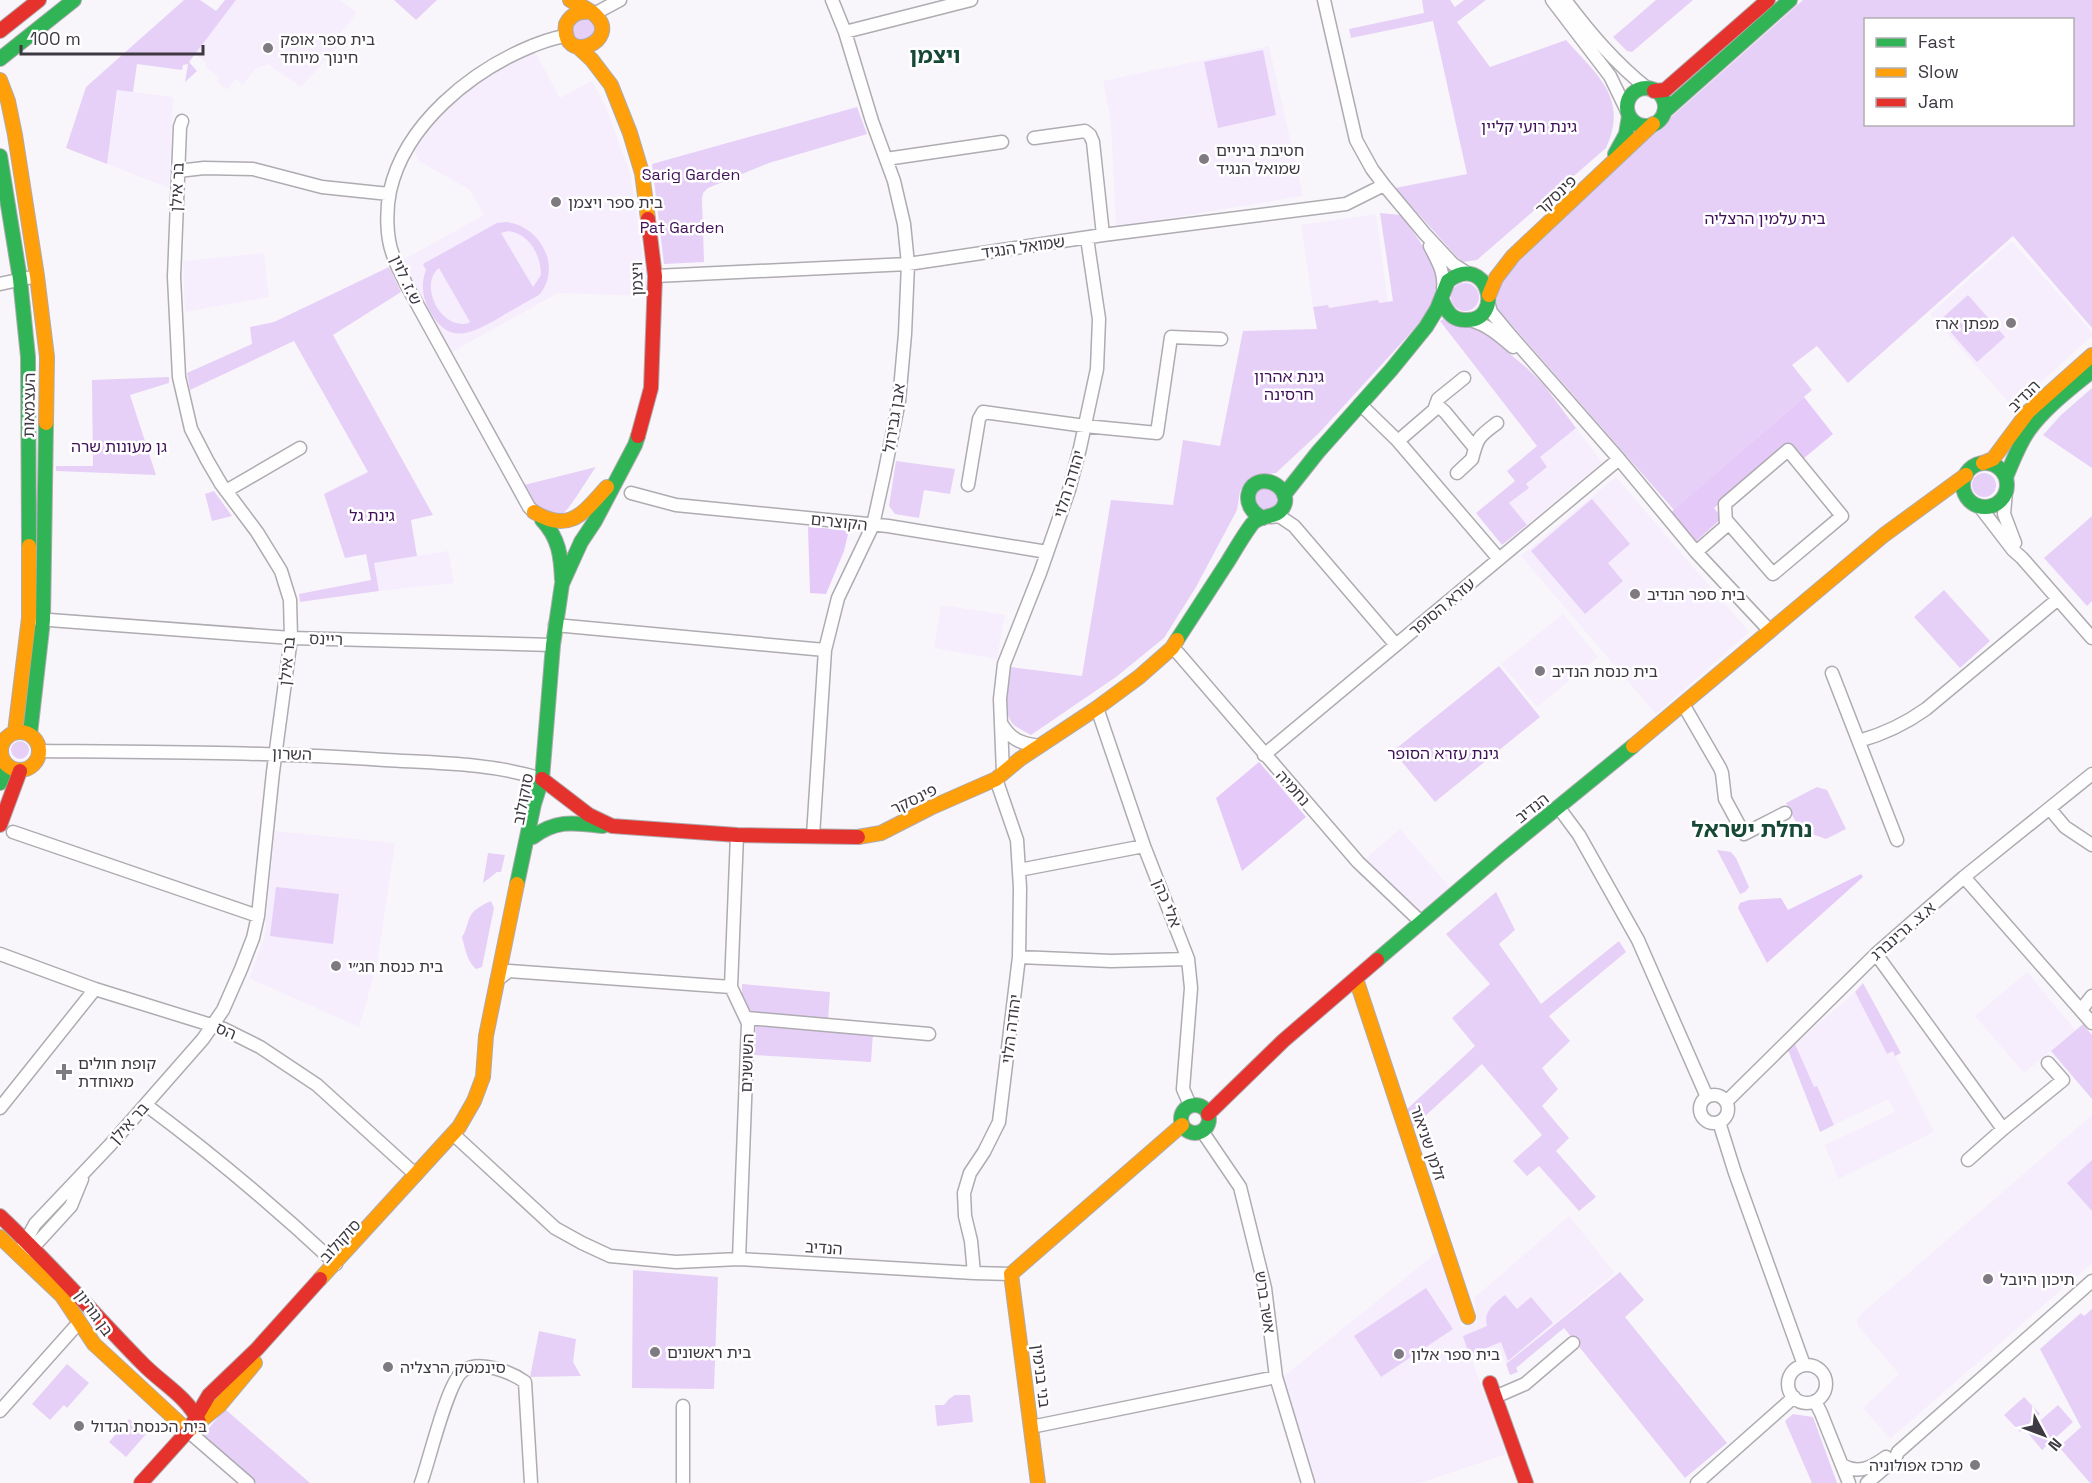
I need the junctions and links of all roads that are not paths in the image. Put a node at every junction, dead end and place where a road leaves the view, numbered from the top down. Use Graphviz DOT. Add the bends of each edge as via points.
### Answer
graph roads {
  1 [pos="39,0"];
  2 [pos="74,0"];
  3 [pos="558,0"];
  4 [pos="570,0"];
  5 [pos="620,0"];
  6 [pos="832,0"];
  7 [pos="970,0"];
  8 [pos="1324,0"];
  9 [pos="1552,0"];
  10 [pos="1565,0"];
  11 [pos="1768,0"];
  12 [pos="1790,0"];
  13 [pos="593,13"];
  14 [pos="0,32"];
  15 [pos="845,32"];
  16 [pos="566,33"];
  17 [pos="602,34"];
  18 [pos="578,47"];
  19 [pos="0,59"];
  20 [pos="0,80"];
  21 [pos="611,86"];
  22 [pos="1652,90"];
  23 [pos="1664,112"];
  24 [pos="1628,113"];
  25 [pos="182,121"];
  26 [pos="1653,124"];
  27 [pos="1034,138"];
  28 [pos="1002,142"];
  29 [pos="0,156"];
  30 [pos="886,159"];
  31 [pos="178,171"];
  32 [pos="1384,185"];
  33 [pos="389,194"];
  34 [pos="1425,234"];
  35 [pos="1103,235"];
  36 [pos="1087,238"];
  37 [pos="908,264"];
  38 [pos="1468,274"];
  39 [pos="37,276"];
  40 [pos="655,276"];
  41 [pos="20,279"];
  42 [pos="0,284"];
  43 [pos="1442,294"];
  44 [pos="1489,298"];
  45 [pos="1463,320"];
  46 [pos="1221,339"];
  47 [pos="2092,355"];
  48 [pos="1397,362"];
  49 [pos="2092,371"];
  50 [pos="1464,378"];
  51 [pos="1553,382"];
  52 [pos="1360,404"];
  53 [pos="1436,404"];
  54 [pos="1497,423"];
  55 [pos="1085,426"];
  56 [pos="1329,438"];
  57 [pos="1398,441"];
  58 [pos="1474,447"];
  59 [pos="300,448"];
  60 [pos="1619,459"];
  61 [pos="1983,463"];
  62 [pos="621,472"];
  63 [pos="1457,473"];
  64 [pos="1966,476"];
  65 [pos="2006,477"];
  66 [pos="1273,482"];
  67 [pos="968,485"];
  68 [pos="226,491"];
  69 [pos="2006,491"];
  70 [pos="631,493"];
  71 [pos="1284,495"];
  72 [pos="1247,501"];
  73 [pos="1975,503"];
  74 [pos="534,512"];
  75 [pos="1267,517"];
  76 [pos="1726,520"];
  77 [pos="873,525"];
  78 [pos="1884,535"];
  79 [pos="1047,552"];
  80 [pos="1696,552"];
  81 [pos="2022,558"];
  82 [pos="1499,559"];
  83 [pos="1224,566"];
  84 [pos="562,584"];
  85 [pos="2058,599"];
  86 [pos="29,618"];
  87 [pos="43,620"];
  88 [pos="555,625"];
  89 [pos="1770,632"];
  90 [pos="291,638"];
  91 [pos="2092,638"];
  92 [pos="553,645"];
  93 [pos="1396,645"];
  94 [pos="1172,648"];
  95 [pos="825,650"];
  96 [pos="1832,673"];
  97 [pos="1683,704"];
  98 [pos="1098,708"];
  99 [pos="1000,722"];
  100 [pos="15,732"];
  101 [pos="30,734"];
  102 [pos="1858,741"];
  103 [pos="1039,746"];
  104 [pos="0,748"];
  105 [pos="40,751"];
  106 [pos="546,752"];
  107 [pos="276,753"];
  108 [pos="1264,755"];
  109 [pos="7,765"];
  110 [pos="20,771"];
  111 [pos="2092,774"];
  112 [pos="999,776"];
  113 [pos="544,781"];
  114 [pos="0,783"];
  115 [pos="1559,808"];
  116 [pos="2050,809"];
  117 [pos="1785,813"];
  118 [pos="0,825"];
  119 [pos="612,826"];
  120 [pos="13,832"];
  121 [pos="737,835"];
  122 [pos="813,836"];
  123 [pos="533,837"];
  124 [pos="1897,840"];
  125 [pos="2092,845"];
  126 [pos="1144,846"];
  127 [pos="1019,870"];
  128 [pos="1964,877"];
  129 [pos="258,916"];
  130 [pos="1421,922"];
  131 [pos="0,954"];
  132 [pos="1876,954"];
  133 [pos="1019,957"];
  134 [pos="1188,959"];
  135 [pos="509,971"];
  136 [pos="1356,979"];
  137 [pos="497,980"];
  138 [pos="731,987"];
  139 [pos="95,989"];
  140 [pos="2092,996"];
  141 [pos="2081,1010"];
  142 [pos="2092,1023"];
  143 [pos="748,1024"];
  144 [pos="213,1025"];
  145 [pos="929,1034"];
  146 [pos="2048,1063"];
  147 [pos="1707,1097"];
  148 [pos="1726,1102"];
  149 [pos="146,1105"];
  150 [pos="1190,1105"];
  151 [pos="0,1108"];
  152 [pos="1208,1114"];
  153 [pos="1719,1122"];
  154 [pos="1182,1125"];
  155 [pos="2003,1129"];
  156 [pos="1202,1131"];
  157 [pos="455,1136"];
  158 [pos="1968,1160"];
  159 [pos="416,1175"];
  160 [pos="0,1216"];
  161 [pos="0,1237"];
  162 [pos="25,1248"];
  163 [pos="739,1259"];
  164 [pos="336,1264"];
  165 [pos="974,1273"];
  166 [pos="1011,1274"];
  167 [pos="2092,1281"];
  168 [pos="1468,1317"];
  169 [pos="81,1325"];
  170 [pos="1573,1344"];
  171 [pos="1804,1365"];
  172 [pos="152,1372"];
  173 [pos="1276,1377"];
  174 [pos="1490,1383"];
  175 [pos="1495,1397"];
  176 [pos="1794,1397"];
  177 [pos="1815,1401"];
  178 [pos="682,1406"];
  179 [pos="0,1411"];
  180 [pos="193,1419"];
  181 [pos="1031,1427"];
  182 [pos="1898,1452"];
  183 [pos="1842,1465"];
  184 [pos="141,1483"];
  185 [pos="248,1483"];
  186 [pos="421,1483"];
  187 [pos="531,1483"];
  188 [pos="683,1483"];
  189 [pos="1038,1483"];
  190 [pos="1308,1483"];
  191 [pos="1526,1483"];
  192 [pos="1697,1483"];
  193 [pos="1849,1483"];
  194 [pos="1867,1483"];
  1 -- 14 [label="street"];
  2 -- 19 [label="street"];
  3 -- 16 [label="street"];
  4 -- 13 [label="street"];
  5 -- 13 [label="street"];
  6 -- 15 [label="street, אבן גבירול"];
  7 -- 15 [label="street"];
  8 -- 32 [label="street" via="1356,140"];
  9 -- 24 [label="street" via="1610,76"];
  10 -- 22 [label="street" via="1613,58"];
  11 -- 22 [label="street" via="1665,90"];
  12 -- 23 [label="street"];
  13 -- 16 [label="street" via="574,14 566,23"];
  13 -- 17 [label="street" via="601,23"];
  15 -- 30 [label="street, אבן גבירול"];
  16 -- 18 [label="street"];
  16 -- 33 [label="street, ש.ז. לוין" via="510,55 436,111 399,162"];
  17 -- 18 [label="street" via="590,47"];
  17 -- 21 [label="street, ויצמן"];
  18 -- 21 [label="street, ויצמן"];
  20 -- 39 [label="street, העצמאות" via="15,135"];
  21 -- 40 [label="street, ויצמן" via="642,173"];
  22 -- 23 [label="street" via="1663,100"];
  22 -- 24 [label="street" via="1636,91 1628,100"];
  23 -- 26 [label="street"];
  24 -- 26 [label="street" via="1637,124"];
  24 -- 38 [label="street, פינסקר" via="1626,134 1615,153 1488,269"];
  25 -- 31 [label="street, בר אילן"];
  26 -- 44 [label="street, פינסקר" via="1513,256 1496,278"];
  27 -- 35 [label="street" via="1085,131 1090,135"];
  28 -- 30 [label="street"];
  29 -- 41 [label="street, העצמאות"];
  30 -- 37 [label="street, אבן גבירול" via="904,224"];
  31 -- 33 [label="street" via="253,169 322,187"];
  31 -- 68 [label="street, בר אילן" via="174,277 180,377 191,429"];
  32 -- 34 [label="street"];
  32 -- 35 [label="street, שמואל הנגיד" via="1346,204"];
  33 -- 74 [label="street, ש.ז. לוין" via="392,253 406,284"];
  34 -- 38 [label="street"];
  34 -- 43 [label="street" via="1442,269"];
  35 -- 36 [label="street, שמואל הנגיד"];
  36 -- 37 [label="street, שמואל הנגיד"];
  36 -- 55 [label="street, יהודה הלוי" via="1099,319 1096,369"];
  37 -- 40 [label="street, שמואל הנגיד"];
  37 -- 77 [label="street, אבן גבירול" via="899,401"];
  38 -- 43 [label="street" via="1453,277"];
  38 -- 44 [label="street" via="1484,283"];
  39 -- 41 [label="street"];
  39 -- 87 [label="street, העצמאות" via="47,357"];
  40 -- 62 [label="street, ויצמן" via="651,388 635,445"];
  41 -- 42 [label="street"];
  41 -- 86 [label="street, העצמאות" via="28,357"];
  43 -- 45 [label="street" via="1446,312"];
  43 -- 48 [label="street" via="1436,313"];
  44 -- 45 [label="street" via="1482,314"];
  44 -- 51 [label="street" via="1495,317"];
  45 -- 48 [label="street" via="1436,330"];
  45 -- 51 [label="street" via="1489,327"];
  46 -- 55 [label="street" via="1171,337 1157,433"];
  47 -- 61 [label="street, הנדיב" via="2028,412 1993,459"];
  48 -- 52 [label="street"];
  49 -- 65 [label="street, הנדיב" via="2031,428"];
  50 -- 53 [label="street"];
  51 -- 60 [label="street"];
  52 -- 56 [label="street"];
  52 -- 57 [label="street"];
  53 -- 57 [label="street"];
  53 -- 58 [label="street"];
  54 -- 58 [label="street"];
  55 -- 67 [label="street" via="983,412"];
  55 -- 79 [label="street, יהודה הלוי" via="1069,490"];
  56 -- 66 [label="street"];
  56 -- 71 [label="street"];
  57 -- 82 [label="street"];
  58 -- 63 [label="street" via="1473,459"];
  59 -- 68 [label="street"];
  60 -- 80 [label="street"];
  60 -- 82 [label="street, עזרא הסופר"];
  61 -- 64 [label="street"];
  61 -- 65 [label="street" via="1994,465"];
  62 -- 74 [label="street, ויצמן" via="573,518 553,524"];
  62 -- 84 [label="street, ויצמן"];
  64 -- 73 [label="street" via="1964,487"];
  64 -- 78 [label="street, הנדיב"];
  65 -- 69 [label="street"];
  66 -- 71 [label="street"];
  66 -- 72 [label="street" via="1255,484"];
  68 -- 90 [label="street, בר אילן" via="281,571 290,600"];
  69 -- 73 [label="street" via="1994,506"];
  69 -- 81 [label="street" via="2004,514"];
  70 -- 77 [label="street, הקוצרים" via="676,505"];
  71 -- 75 [label="street" via="1280,511"];
  72 -- 75 [label="street" via="1252,512"];
  72 -- 83 [label="street, פינסקר"];
  73 -- 78 [label="street, הנדיב" via="1959,498 1946,500 1911,525"];
  73 -- 81 [label="street"];
  74 -- 84 [label="street, ויצמן" via="557,537"];
  75 -- 83 [label="street, פינסקר" via="1257,519 1247,530"];
  75 -- 93 [label="street" via="1279,516 1294,526"];
  76 -- 76 [label="street" via="1725,504 1788,450 1842,516 1773,574"];
  76 -- 80 [label="street" via="1726,526"];
  77 -- 79 [label="street, הקוצרים"];
  77 -- 95 [label="street, אבן גבירול" via="838,598"];
  78 -- 89 [label="street, הנדיב"];
  79 -- 99 [label="street, יהודה הלוי" via="1004,664"];
  80 -- 89 [label="street"];
  81 -- 85 [label="street"];
  82 -- 93 [label="street, עזרא הסופר"];
  83 -- 94 [label="street, פינסקר"];
  84 -- 88 [label="street, ויצמן"];
  85 -- 91 [label="street"];
  85 -- 102 [label="street" via="1917,716"];
  86 -- 87 [label="street, ריינס"];
  86 -- 100 [label="street, העצמאות"];
  87 -- 90 [label="street, ריינס"];
  87 -- 101 [label="street, העצמאות"];
  88 -- 92 [label="street, ויצמן"];
  88 -- 95 [label="street"];
  89 -- 97 [label="street, הנדיב"];
  90 -- 92 [label="street, ריינס"];
  90 -- 107 [label="street, בר אילן"];
  92 -- 106 [label="street, ויצמן"];
  93 -- 108 [label="street, עזרא הסופר"];
  94 -- 98 [label="street, פינסקר"];
  94 -- 108 [label="street, נחמיה"];
  95 -- 122 [label="street, אבן גבירול"];
  96 -- 102 [label="street"];
  97 -- 115 [label="street, הנדיב"];
  97 -- 117 [label="street" via="1722,773 1725,799 1744,834"];
  98 -- 103 [label="street, פינסקר"];
  98 -- 126 [label="street, אלי כהן"];
  99 -- 103 [label="street" via="1013,739"];
  99 -- 112 [label="street, יהודה הלוי"];
  100 -- 101 [label="street"];
  100 -- 104 [label="street"];
  101 -- 105 [label="street"];
  102 -- 124 [label="street"];
  103 -- 112 [label="street, פינסקר"];
  104 -- 109 [label="street"];
  105 -- 107 [label="street, השרון"];
  105 -- 110 [label="street" via="32,767"];
  106 -- 113 [label="street, סוקולוב"];
  107 -- 113 [label="street, השרון" via="487,766"];
  107 -- 129 [label="street, בר אילן"];
  108 -- 130 [label="street, נחמיה" via="1358,862"];
  109 -- 110 [label="street"];
  109 -- 114 [label="street"];
  110 -- 118 [label="street"];
  111 -- 116 [label="street, א.צ. גרינברג"];
  112 -- 122 [label="street, פינסקר" via="881,833 860,837"];
  112 -- 127 [label="street, יהודה הלוי" via="1017,840"];
  113 -- 119 [label="street, פינסקר" via="581,810"];
  113 -- 123 [label="street, סוקולוב"];
  113 -- 137 [label="street, סוקולוב" via="534,804"];
  115 -- 130 [label="street, הנדיב"];
  115 -- 147 [label="street" via="1638,940"];
  116 -- 125 [label="street" via="2065,827"];
  116 -- 128 [label="street, א.צ. גרינברג"];
  119 -- 121 [label="street, פינסקר"];
  119 -- 123 [label="street" via="560,823"];
  120 -- 129 [label="street"];
  121 -- 122 [label="street, פינסקר"];
  121 -- 138 [label="street, השושנים"];
  123 -- 135 [label="street, סוקולוב"];
  126 -- 127 [label="street"];
  126 -- 134 [label="street, אלי כהן"];
  127 -- 133 [label="street, יהודה הלוי"];
  128 -- 132 [label="street, א.צ. גרינברג"];
  128 -- 141 [label="street"];
  129 -- 144 [label="street, בר אילן" via="241,969"];
  130 -- 136 [label="street, הנדיב"];
  131 -- 139 [label="street, הס"];
  132 -- 148 [label="street, א.צ. גרינברג"];
  132 -- 155 [label="street"];
  133 -- 134 [label="street"];
  133 -- 165 [label="street, יהודה הלוי" via="999,1122 970,1173 964,1193"];
  134 -- 150 [label="street, אלי כהן" via="1191,988 1183,1089"];
  135 -- 137 [label="street"];
  135 -- 138 [label="street"];
  135 -- 157 [label="street, סוקולוב" via="491,1068 478,1103"];
  136 -- 152 [label="street, הנדיב" via="1283,1041"];
  136 -- 168 [label="street, זלמן שניאור"];
  137 -- 157 [label="street, סוקולוב" via="483,1077"];
  138 -- 143 [label="street, השושנים"];
  139 -- 144 [label="street, הס"];
  139 -- 151 [label="street"];
  140 -- 141 [label="street"];
  141 -- 142 [label="street"];
  143 -- 145 [label="street"];
  143 -- 163 [label="street, השושנים"];
  144 -- 149 [label="street, בר אילן"];
  144 -- 159 [label="street, הס" via="260,1047 317,1084"];
  146 -- 155 [label="street" via="2063,1080"];
  147 -- 148 [label="street" via="1716,1096"];
  147 -- 153 [label="street" via="1700,1106 1701,1114 1707,1121"];
  148 -- 153 [label="street" via="1727,1114"];
  149 -- 162 [label="street, בר אילן" via="35,1224"];
  149 -- 164 [label="street"];
  150 -- 152 [label="street" via="1201,1106"];
  150 -- 154 [label="street" via="1181,1113"];
  152 -- 156 [label="street" via="1209,1122"];
  153 -- 171 [label="street"];
  154 -- 156 [label="street" via="1191,1133"];
  154 -- 166 [label="street"];
  155 -- 158 [label="street"];
  156 -- 173 [label="street, אשר ברש" via="1240,1187 1265,1288"];
  157 -- 159 [label="street, סוקולוב"];
  157 -- 163 [label="street, הנדיב" via="555,1228 610,1256 676,1262"];
  157 -- 180 [label="street, סוקולוב" via="220,1405"];
  159 -- 164 [label="street, סוקולוב"];
  160 -- 162 [label="street, בן גוריון"];
  161 -- 162 [label="street, בן גוריון"];
  162 -- 169 [label="street, בן גוריון"];
  162 -- 172 [label="street, בן גוריון" via="90,1306"];
  163 -- 165 [label="street, הנדיב"];
  164 -- 180 [label="street, סוקולוב" via="209,1395"];
  165 -- 166 [label="street, הנדיב"];
  166 -- 181 [label="street, בני בנימין"];
  167 -- 182 [label="street"];
  169 -- 172 [label="street" via="93,1326 141,1370"];
  169 -- 179 [label="street" via="74,1328"];
  169 -- 180 [label="street, בן גוריון" via="94,1344"];
  170 -- 175 [label="street" via="1525,1384"];
  171 -- 176 [label="street" via="1790,1376 1788,1388"];
  171 -- 177 [label="street" via="1816,1367 1825,1376 1826,1389"];
  172 -- 180 [label="street, בן גוריון"];
  173 -- 181 [label="street"];
  173 -- 190 [label="street, אשר ברש"];
  174 -- 175 [label="street"];
  175 -- 191 [label="street"];
  176 -- 177 [label="street" via="1807,1403"];
  176 -- 192 [label="street"];
  177 -- 183 [label="street"];
  178 -- 188 [label="street"];
  180 -- 184 [label="street, סוקולוב"];
  180 -- 185 [label="street"];
  181 -- 189 [label="street, בני בנימין"];
  182 -- 183 [label="street" via="1863,1470 1850,1470"];
  182 -- 194 [label="street"];
  183 -- 193 [label="street"];
  186 -- 187 [label="street" via="456,1379 463,1370 474,1366 515,1374 525,1382"];
}
